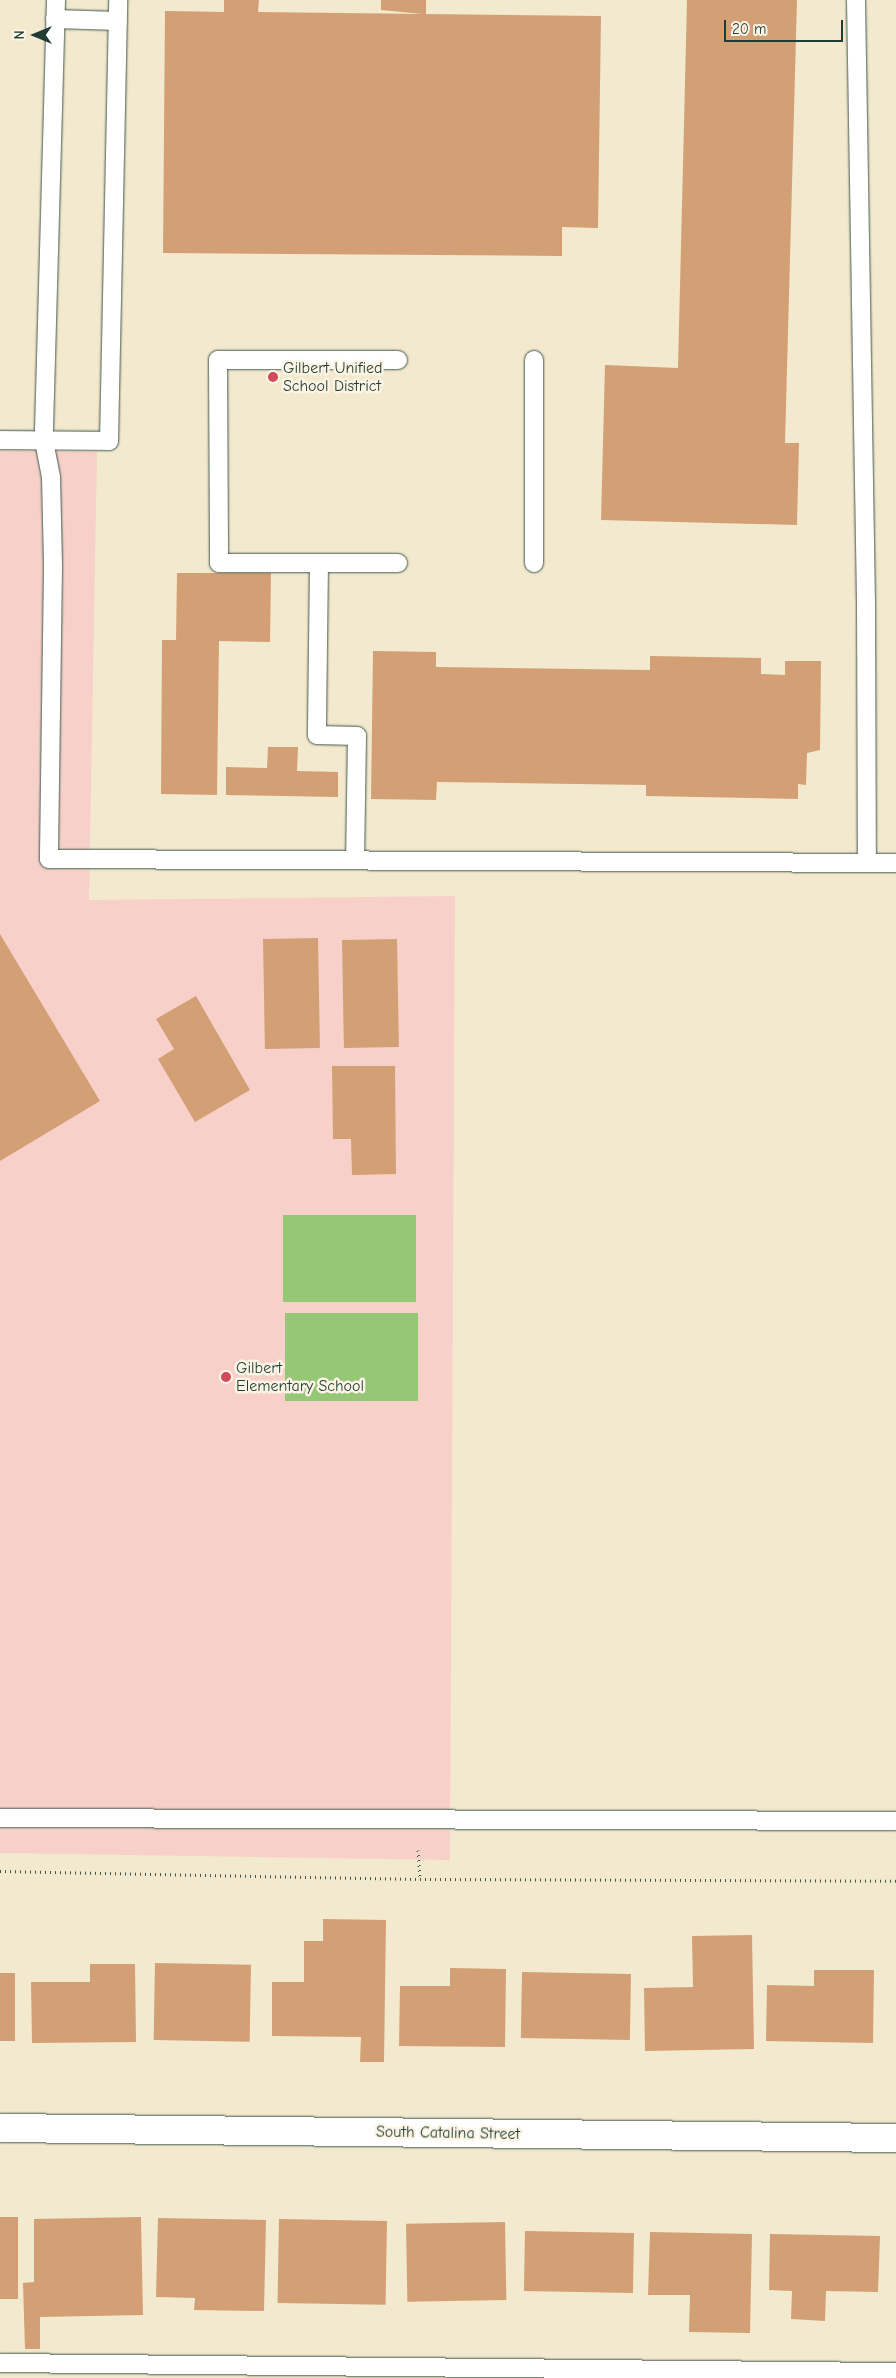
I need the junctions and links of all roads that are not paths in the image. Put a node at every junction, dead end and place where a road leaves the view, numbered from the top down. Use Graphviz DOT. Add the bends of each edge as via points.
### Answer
graph roads {
  1 [pos="56,0"];
  2 [pos="118,0"];
  3 [pos="856,0"];
  4 [pos="55,19"];
  5 [pos="118,21"];
  6 [pos="398,360"];
  7 [pos="534,360"];
  8 [pos="0,440"];
  9 [pos="44,441"];
  10 [pos="319,563"];
  11 [pos="398,563"];
  12 [pos="534,563"];
  13 [pos="355,860"];
  14 [pos="867,863"];
  15 [pos="896,863"];
  16 [pos="0,1818"];
  17 [pos="896,1820"];
  18 [pos="0,2128"];
  19 [pos="896,2138"];
  20 [pos="0,2363"];
  21 [pos="896,2372"];
  1 -- 4 [label="lane"];
  2 -- 5 [label="lane"];
  3 -- 14 [label="lane"];
  4 -- 5 [label="lane"];
  4 -- 9 [label="lane"];
  5 -- 9 [label="lane" via="109,441"];
  6 -- 10 [label="lane" via="218,360 219,563"];
  7 -- 12 [label="lane"];
  8 -- 9 [label="lane"];
  9 -- 13 [label="lane" via="52,477 49,858"];
  10 -- 11 [label="lane"];
  10 -- 13 [label="lane" via="317,735 357,736"];
  13 -- 14 [label="lane"];
  14 -- 15 [label="lane"];
  16 -- 17 [label="lane"];
  18 -- 19 [label="street, South Catalina Street"];
  20 -- 21 [label="lane"];
}
